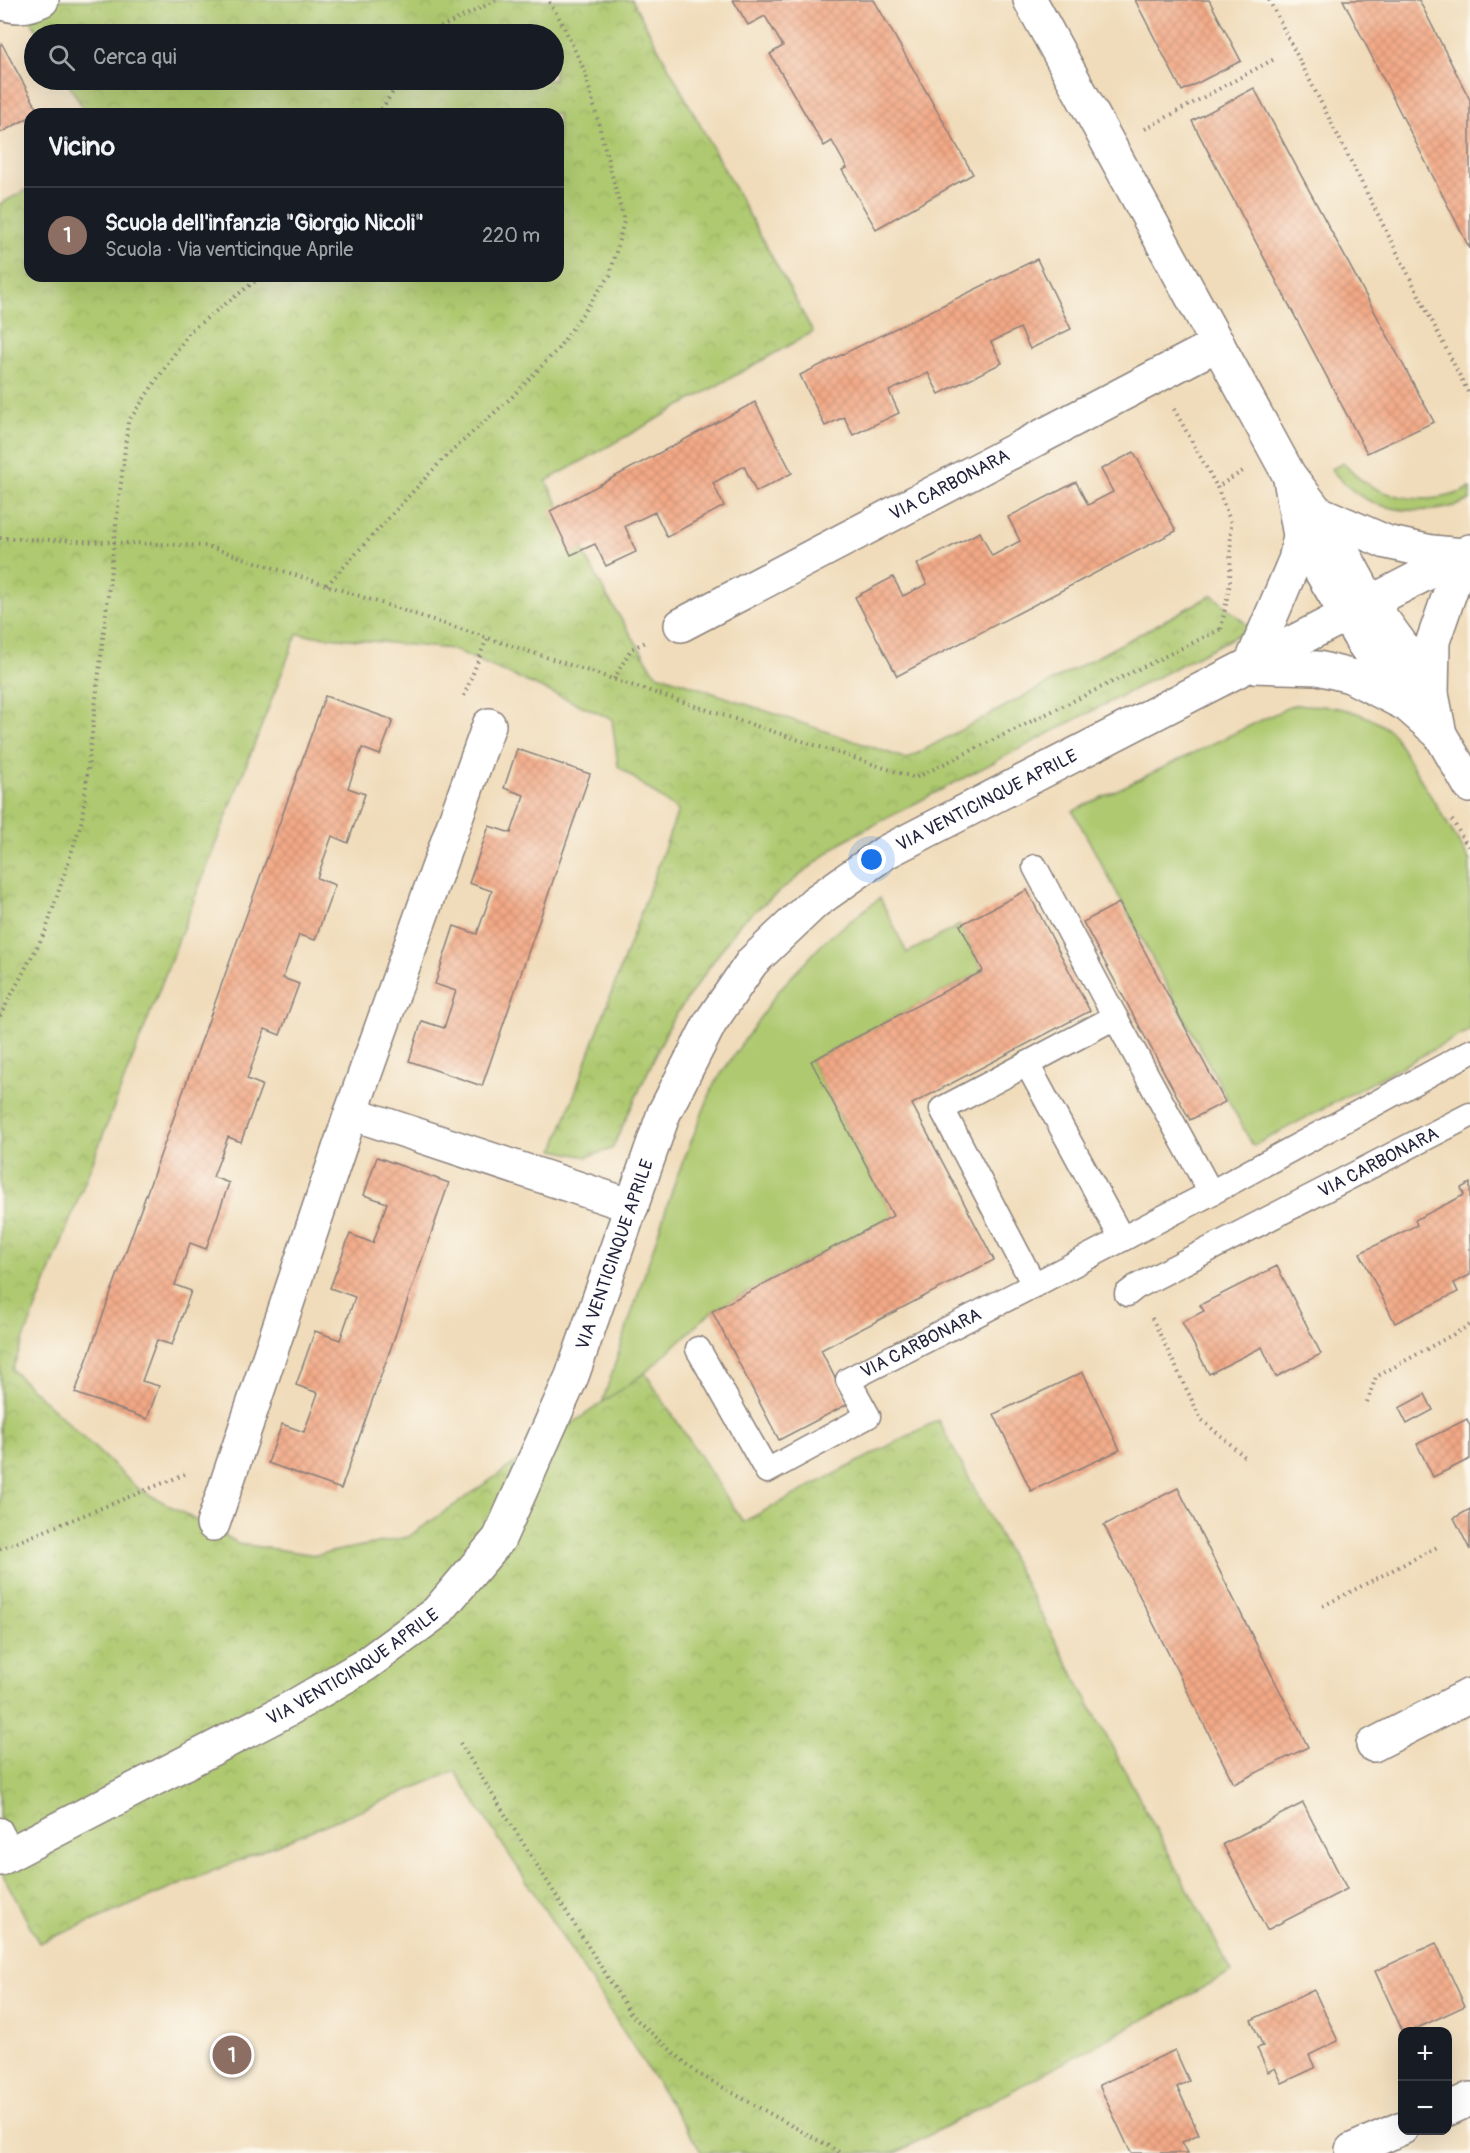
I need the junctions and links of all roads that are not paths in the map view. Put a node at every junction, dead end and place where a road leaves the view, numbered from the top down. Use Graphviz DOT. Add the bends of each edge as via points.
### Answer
graph roads {
  1 [pos="42,0"];
  2 [pos="1030,0"];
  3 [pos="0,2"];
  4 [pos="1218,344"];
  5 [pos="1308,524"];
  6 [pos="1467,553"];
  7 [pos="1358,608"];
  8 [pos="681,625"];
  9 [pos="1250,666"];
  10 [pos="1419,699"];
  11 [pos="489,725"];
  12 [pos="1470,786"];
  13 [pos="1035,867"];
  14 [pos="1114,1017"];
  15 [pos="1470,1052"];
  16 [pos="1027,1064"];
  17 [pos="351,1113"];
  18 [pos="1470,1115"];
  19 [pos="1211,1193"];
  20 [pos="632,1206"];
  21 [pos="1128,1236"];
  22 [pos="1034,1285"];
  23 [pos="1132,1290"];
  24 [pos="698,1349"];
  25 [pos="213,1524"];
  26 [pos="1470,1695"];
  27 [pos="1373,1745"];
  28 [pos="4,1848"];
  29 [pos="1470,2099"];
  30 [pos="1452,2107"];
  31 [pos="1398,2130"];
  32 [pos="1354,2153"];
  1 -- 3 [label="street" via="15,6"];
  2 -- 4 [label="street"];
  4 -- 5 [label="street" via="1289,475"];
  4 -- 8 [label="street, VIA CARBONARA"];
  5 -- 6 [label="street" via="1432,552"];
  5 -- 7 [label="street"];
  5 -- 9 [label="street"];
  6 -- 7 [label="street, VIA VENTICINQUE APRILE"];
  6 -- 10 [label="street" via="1433,641"];
  7 -- 9 [label="street, VIA VENTICINQUE APRILE"];
  7 -- 10 [label="street"];
  9 -- 10 [label="street, VIA VENTICINQUE APRILE" via="1317,668"];
  9 -- 20 [label="street, VIA VENTICINQUE APRILE" via="886,852 814,902 752,962 710,1023 664,1113"];
  10 -- 12 [label="street, VIA VENTICINQUE APRILE"];
  11 -- 17 [label="street"];
  13 -- 14 [label="lane"];
  14 -- 16 [label="lane"];
  14 -- 19 [label="lane"];
  15 -- 19 [label="lane, VIA CARBONARA"];
  16 -- 21 [label="lane" via="1122,1239"];
  16 -- 22 [label="lane" via="942,1109"];
  17 -- 20 [label="street"];
  17 -- 25 [label="street"];
  18 -- 23 [label="lane, VIA CARBONARA"];
  19 -- 21 [label="lane, VIA CARBONARA"];
  20 -- 28 [label="street, VIA VENTICINQUE APRILE" via="572,1376 499,1539 437,1612 365,1665 289,1709"];
  21 -- 22 [label="lane, VIA CARBONARA"];
  22 -- 24 [label="lane, VIA CARBONARA" via="848,1380 868,1416 767,1471"];
  26 -- 27 [label="street"];
  29 -- 30 [label="street"];
  31 -- 32 [label="street" via="1352,2150"];
}
